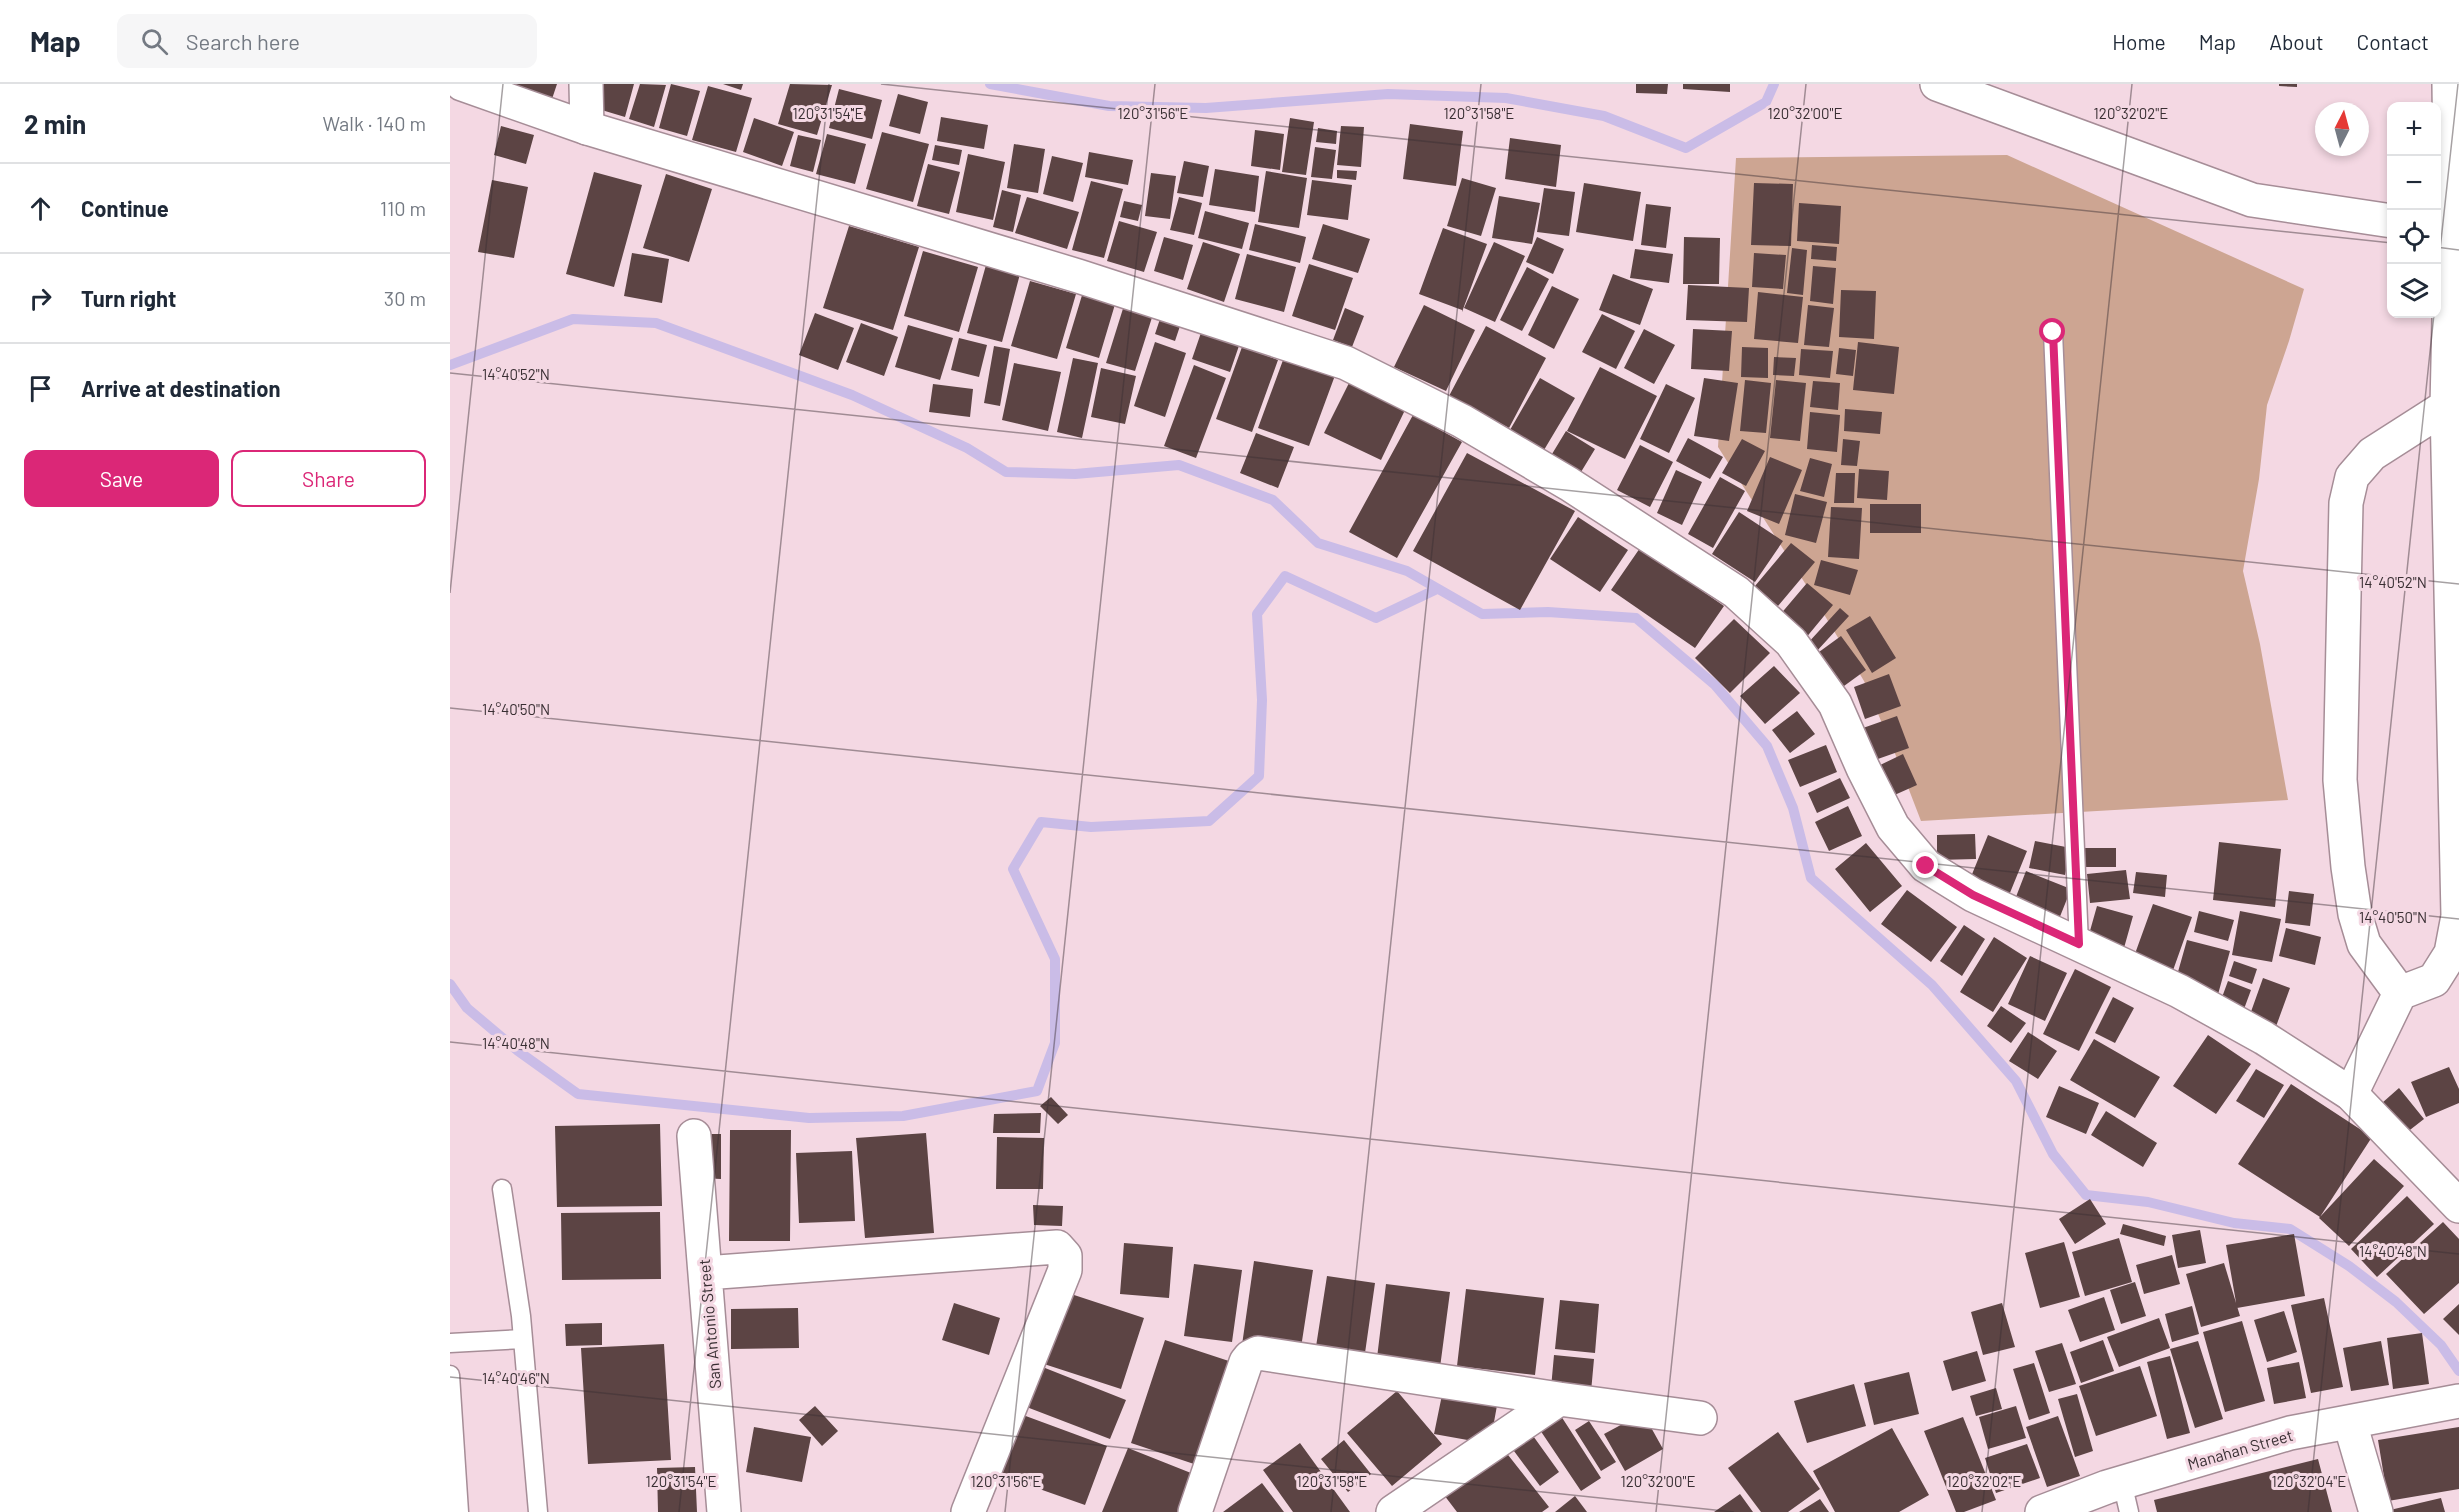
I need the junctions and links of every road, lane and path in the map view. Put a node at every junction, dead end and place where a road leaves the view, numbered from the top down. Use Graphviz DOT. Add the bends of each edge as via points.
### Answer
graph roads {
  1 [pos="462,84"];
  2 [pos="586,84"];
  3 [pos="1937,84"];
  4 [pos="2449,84"];
  5 [pos="587,128"];
  6 [pos="2387,220"];
  7 [pos="2444,230"];
  8 [pos="2454,280"];
  9 [pos="2053,332"];
  10 [pos="2446,406"];
  11 [pos="2079,944"];
  12 [pos="2400,993"];
  13 [pos="2351,1094"];
  14 [pos="694,1136"];
  15 [pos="502,1190"];
  16 [pos="2459,1206"];
  17 [pos="705,1273"];
  18 [pos="523,1339"];
  19 [pos="450,1343"];
  20 [pos="450,1376"];
  21 [pos="1559,1399"];
  22 [pos="2451,1403"];
  23 [pos="1700,1418"];
  24 [pos="2350,1424"];
  25 [pos="2126,1497"];
  26 [pos="1405,1509"];
  27 [pos="459,1512"];
  28 [pos="538,1512"];
  29 [pos="724,1512"];
  30 [pos="968,1512"];
  31 [pos="1195,1512"];
  32 [pos="2042,1512"];
  33 [pos="2376,1512"];
  1 -- 5 [label="street"];
  2 -- 5 [label="street"];
  3 -- 6 [label="street" via="2252,200"];
  4 -- 7 [label="street"];
  5 -- 11 [label="street" via="1078,276 1346,363 1462,421 1569,484 1736,592 1791,642 1835,704 1893,827 1926,866 1973,895"];
  7 -- 8 [label="street"];
  8 -- 10 [label="street"];
  9 -- 11 [label="lane"];
  10 -- 12 [label="street" via="2458,916 2451,953 2434,980"];
  10 -- 12 [label="street" via="2372,454 2352,477 2346,503 2340,780 2348,867 2364,944"];
  11 -- 13 [label="street" via="2179,991 2255,1033"];
  12 -- 13 [label="street"];
  13 -- 16 [label="street"];
  14 -- 17 [label="street, San Antonio Street"];
  15 -- 18 [label="lane"];
  17 -- 29 [label="street, San Antonio Street"];
  17 -- 30 [label="street" via="1057,1247 1065,1256 1065,1270"];
  18 -- 19 [label="lane"];
  18 -- 28 [label="lane"];
  20 -- 27 [label="lane"];
  21 -- 23 [label="street"];
  21 -- 26 [label="street"];
  21 -- 31 [label="street" via="1258,1353 1246,1362"];
  22 -- 24 [label="street, Manahan Street"];
  24 -- 25 [label="street, Manahan Street" via="2290,1433"];
  24 -- 33 [label="street"];
  25 -- 32 [label="street, Manahan Street"];
}
